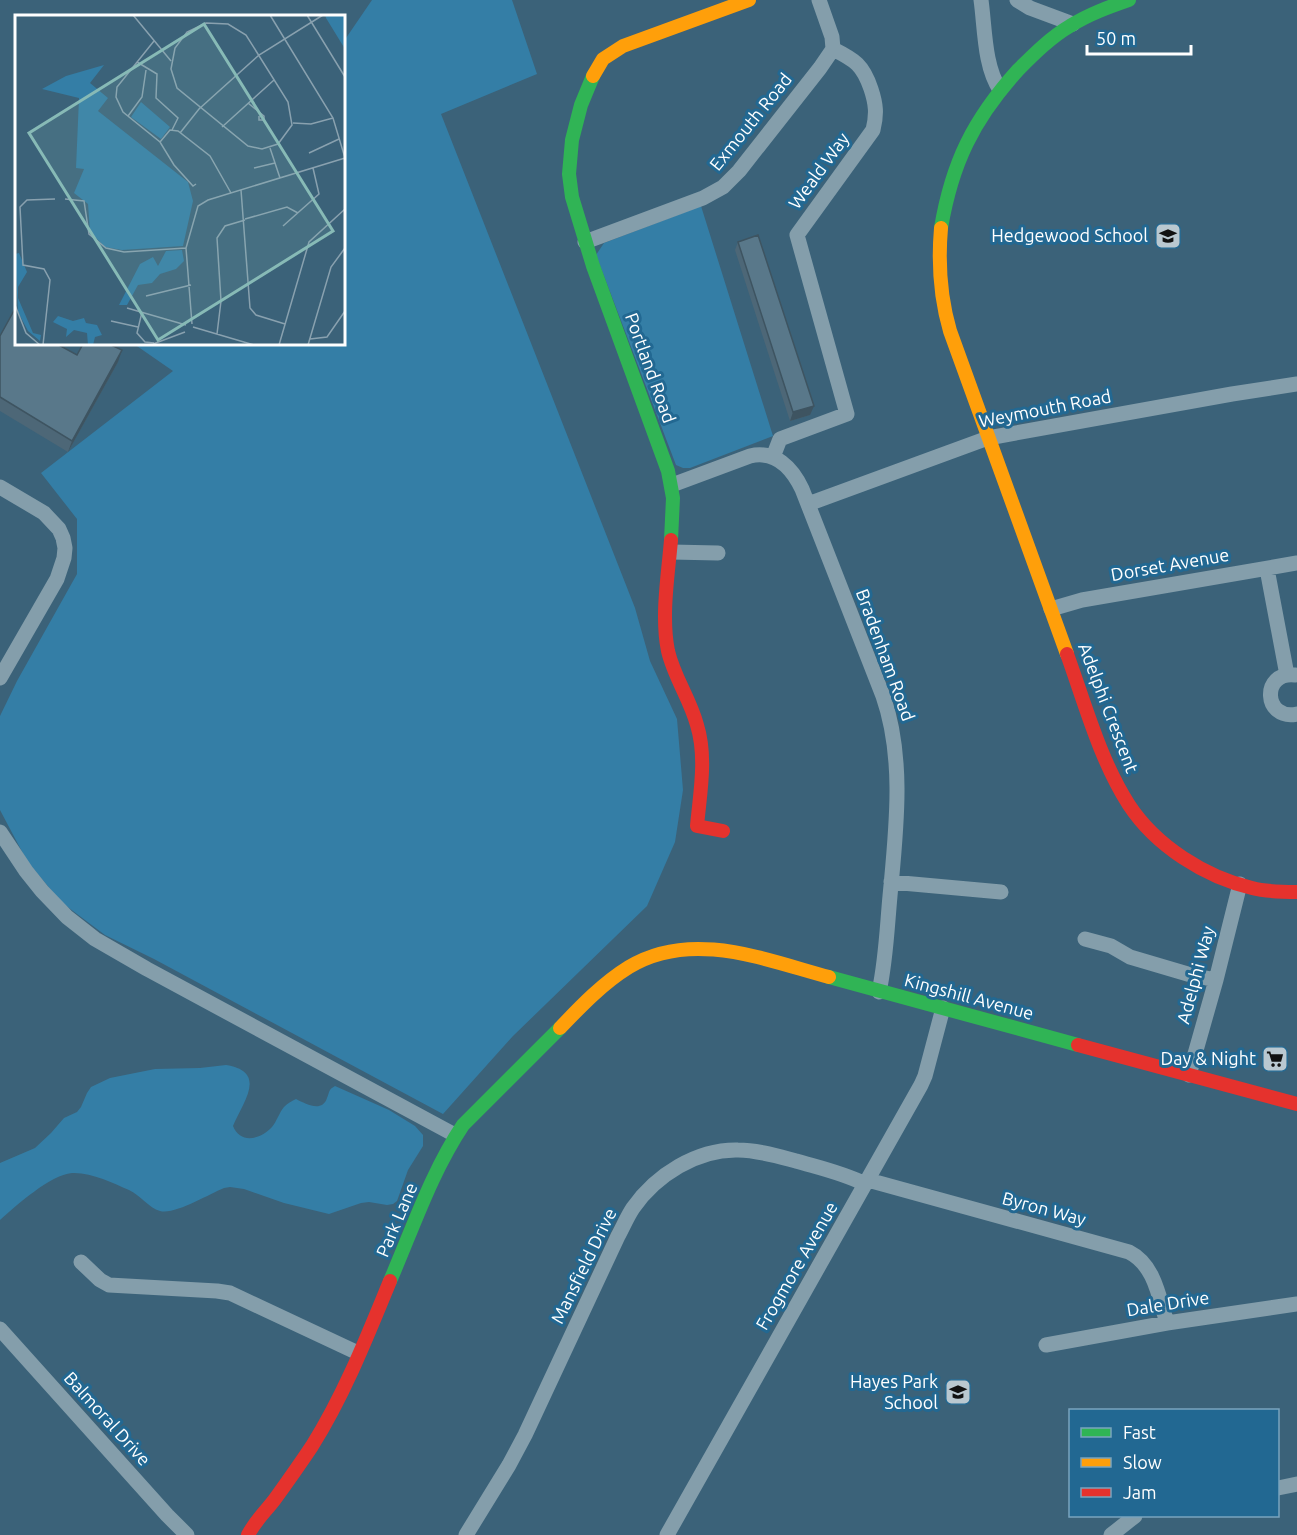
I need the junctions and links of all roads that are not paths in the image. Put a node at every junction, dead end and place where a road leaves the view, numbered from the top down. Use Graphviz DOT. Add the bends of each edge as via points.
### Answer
graph roads {
  1 [pos="749,0"];
  2 [pos="819,0"];
  3 [pos="981,0"];
  4 [pos="1017,0"];
  5 [pos="1129,0"];
  6 [pos="1073,24"];
  7 [pos="833,49"];
  8 [pos="1000,90"];
  9 [pos="585,242"];
  10 [pos="1297,384"];
  11 [pos="988,438"];
  12 [pos="773,457"];
  13 [pos="672,485"];
  14 [pos="0,487"];
  15 [pos="808,504"];
  16 [pos="670,552"];
  17 [pos="717,552"];
  18 [pos="1297,564"];
  19 [pos="1266,569"];
  20 [pos="1051,609"];
  21 [pos="1292,675"];
  22 [pos="0,678"];
  23 [pos="1297,714"];
  24 [pos="723,831"];
  25 [pos="0,832"];
  26 [pos="891,882"];
  27 [pos="1240,884"];
  28 [pos="1001,892"];
  29 [pos="1297,892"];
  30 [pos="1085,939"];
  31 [pos="630,965"];
  32 [pos="1216,980"];
  33 [pos="879,992"];
  34 [pos="943,1008"];
  35 [pos="1188,1075"];
  36 [pos="1297,1104"];
  37 [pos="455,1136"];
  38 [pos="867,1182"];
  39 [pos="81,1262"];
  40 [pos="1297,1304"];
  41 [pos="1167,1323"];
  42 [pos="1,1333"];
  43 [pos="1046,1345"];
  44 [pos="358,1353"];
  45 [pos="1297,1484"];
  46 [pos="1279,1488"];
  47 [pos="1133,1517"];
  48 [pos="246,1533"];
  49 [pos="187,1535"];
  50 [pos="466,1535"];
  51 [pos="667,1535"];
  52 [pos="1111,1535"];
  1 -- 9 [label="street, Portland Road" via="623,46 606,56 591,77 569,162 572,200"];
  2 -- 7 [label="street"];
  3 -- 8 [label="street" via="990,69"];
  4 -- 6 [label="street"];
  5 -- 6 [label="street, Adelphi Crescent"];
  6 -- 8 [label="street, Adelphi Crescent" via="1045,44"];
  7 -- 9 [label="street, Exmouth Road" via="723,187"];
  7 -- 12 [label="street, Weald Way" via="864,71 877,112 873,130 797,235 847,414 780,439"];
  8 -- 11 [label="street, Adelphi Crescent" via="971,133 952,174 939,251 946,319"];
  9 -- 13 [label="street, Portland Road"];
  10 -- 11 [label="street, Weymouth Road"];
  11 -- 15 [label="street, Weymouth Road"];
  11 -- 20 [label="street, Adelphi Crescent"];
  12 -- 13 [label="street" via="750,456"];
  12 -- 15 [label="street, Bradenham Road" via="794,473"];
  13 -- 16 [label="street, Portland Road"];
  14 -- 22 [label="street" via="44,513 58,529 65,548 57,579"];
  15 -- 26 [label="street, Bradenham Road" via="892,724 896,839"];
  16 -- 17 [label="street"];
  16 -- 24 [label="street, Portland Road" via="666,640 699,735 698,826"];
  18 -- 19 [label="street, Dorset Avenue"];
  19 -- 20 [label="street, Dorset Avenue" via="1082,600"];
  19 -- 21 [label="street"];
  20 -- 27 [label="street, Adelphi Crescent" via="1100,745 1133,812 1181,857"];
  21 -- 23 [label="street" via="1279,678 1270,698 1281,712"];
  25 -- 37 [label="street" via="42,891 95,939"];
  26 -- 28 [label="street"];
  26 -- 33 [label="street, Bradenham Road"];
  27 -- 29 [label="street, Adelphi Crescent"];
  27 -- 32 [label="street, Adelphi Way"];
  30 -- 32 [label="street" via="1111,946 1130,957"];
  31 -- 33 [label="street, Kingshill Avenue" via="670,951 732,951"];
  31 -- 37 [label="street, Park Lane" via="588,999"];
  32 -- 35 [label="street, Adelphi Way"];
  33 -- 34 [label="street, Kingshill Avenue"];
  34 -- 35 [label="street, Kingshill Avenue"];
  34 -- 38 [label="street, Frogmore Avenue" via="925,1077"];
  35 -- 36 [label="street, Kingshill Avenue"];
  37 -- 44 [label="street, Park Lane"];
  38 -- 41 [label="street, Byron Way" via="1129,1252 1150,1271"];
  38 -- 50 [label="street, Mansfield Drive" via="764,1153 736,1150 692,1159 656,1184 633,1208 525,1435"];
  38 -- 51 [label="street, Frogmore Avenue"];
  39 -- 44 [label="street" via="109,1285 230,1293"];
  40 -- 41 [label="street, Dale Drive"];
  41 -- 43 [label="street, Dale Drive"];
  42 -- 49 [label="street, Balmoral Drive"];
  44 -- 48 [label="street, Park Lane" via="306,1455"];
  45 -- 46 [label="street"];
  47 -- 52 [label="street"];
}
